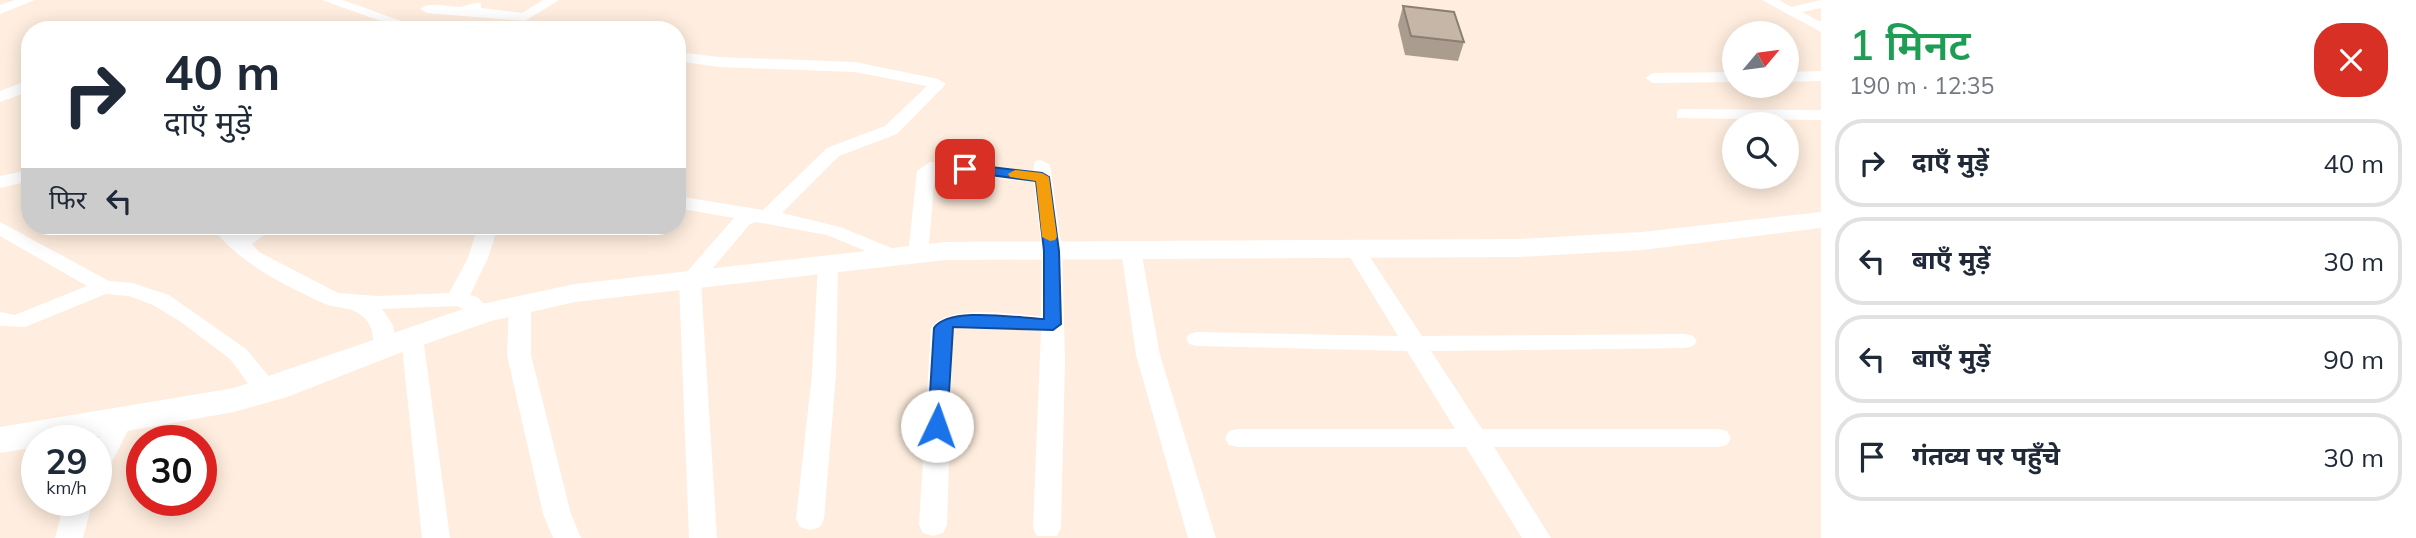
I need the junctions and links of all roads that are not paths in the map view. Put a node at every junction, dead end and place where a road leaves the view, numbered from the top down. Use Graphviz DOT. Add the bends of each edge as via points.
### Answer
graph roads {
  1 [pos="28,0"];
  2 [pos="329,0"];
  3 [pos="488,0"];
  4 [pos="552,0"];
  5 [pos="1769,0"];
  6 [pos="1821,4"];
  7 [pos="0,10"];
  8 [pos="465,11"];
  9 [pos="1790,12"];
  10 [pos="410,15"];
  11 [pos="524,17"];
  12 [pos="519,21"];
  13 [pos="1821,28"];
  14 [pos="686,57"];
  15 [pos="1799,76"];
  16 [pos="1821,76"];
  17 [pos="1722,77"];
  18 [pos="1653,78"];
  19 [pos="21,89"];
  20 [pos="0,97"];
  21 [pos="1683,114"];
  22 [pos="1821,115"];
  23 [pos="21,177"];
  24 [pos="0,182"];
  25 [pos="686,204"];
  26 [pos="760,216"];
  27 [pos="1821,220"];
  28 [pos="0,228"];
  29 [pos="230,235"];
  30 [pos="252,235"];
  31 [pos="485,235"];
  32 [pos="239,244"];
  33 [pos="1355,249"];
  34 [pos="1131,250"];
  35 [pos="1052,251"];
  36 [pos="908,256"];
  37 [pos="828,266"];
  38 [pos="690,281"];
  39 [pos="104,286"];
  40 [pos="351,301"];
  41 [pos="520,305"];
  42 [pos="470,306"];
  43 [pos="0,319"];
  44 [pos="1053,324"];
  45 [pos="1198,339"];
  46 [pos="399,341"];
  47 [pos="1685,341"];
  48 [pos="1414,344"];
  49 [pos="267,391"];
  50 [pos="121,419"];
  51 [pos="112,437"];
  52 [pos="1473,437"];
  53 [pos="1238,438"];
  54 [pos="1718,438"];
  55 [pos="0,440"];
  56 [pos="75,516"];
  57 [pos="810,519"];
  58 [pos="933,525"];
  59 [pos="1047,528"];
  60 [pos="69,538"];
  61 [pos="436,538"];
  62 [pos="567,538"];
  63 [pos="703,538"];
  64 [pos="1202,538"];
  65 [pos="1536,538"];
  1 -- 7 [label="street"];
  2 -- 10 [label="street"];
  3 -- 8 [label="street"];
  4 -- 11 [label="street"];
  5 -- 9 [label="street"];
  6 -- 9 [label="street"];
  8 -- 10 [label="street"];
  8 -- 11 [label="street"];
  9 -- 13 [label="street"];
  11 -- 12 [label="street"];
  14 -- 26 [label="street" via="855,67 938,83 891,130 832,152"];
  15 -- 16 [label="street"];
  17 -- 18 [label="street"];
  19 -- 20 [label="street"];
  21 -- 22 [label="street"];
  23 -- 24 [label="street"];
  25 -- 26 [label="street"];
  26 -- 36 [label="street" via="833,231"];
  26 -- 38 [label="street" via="743,220"];
  27 -- 33 [label="street" via="1629,242"];
  28 -- 39 [label="street"];
  29 -- 32 [label="street"];
  30 -- 32 [label="street"];
  31 -- 42 [label="street"];
  32 -- 40 [label="street" via="319,293"];
  33 -- 34 [label="street"];
  33 -- 48 [label="street"];
  34 -- 35 [label="street"];
  34 -- 64 [label="street" via="1148,355"];
  35 -- 36 [label="street"];
  35 -- 36 [label="street" via="1041,171 930,167"];
  35 -- 44 [label="street"];
  36 -- 37 [label="street"];
  37 -- 38 [label="street"];
  37 -- 57 [label="street" via="824,374"];
  38 -- 41 [label="street" via="575,293"];
  38 -- 63 [label="street"];
  39 -- 43 [label="street" via="17,322"];
  39 -- 49 [label="street" via="160,300 189,317 238,354"];
  40 -- 42 [label="street"];
  40 -- 46 [label="street" via="372,310"];
  41 -- 42 [label="street"];
  41 -- 62 [label="street" via="519,355 557,514"];
  42 -- 46 [label="street"];
  44 -- 58 [label="street" via="955,320 942,328"];
  44 -- 59 [label="street"];
  45 -- 48 [label="street"];
  46 -- 49 [label="street"];
  46 -- 61 [label="street"];
  47 -- 48 [label="street"];
  48 -- 52 [label="street"];
  49 -- 50 [label="street"];
  50 -- 51 [label="street"];
  50 -- 55 [label="street"];
  52 -- 53 [label="street"];
  52 -- 54 [label="street"];
  52 -- 65 [label="street"];
  56 -- 60 [label="street"];
}
